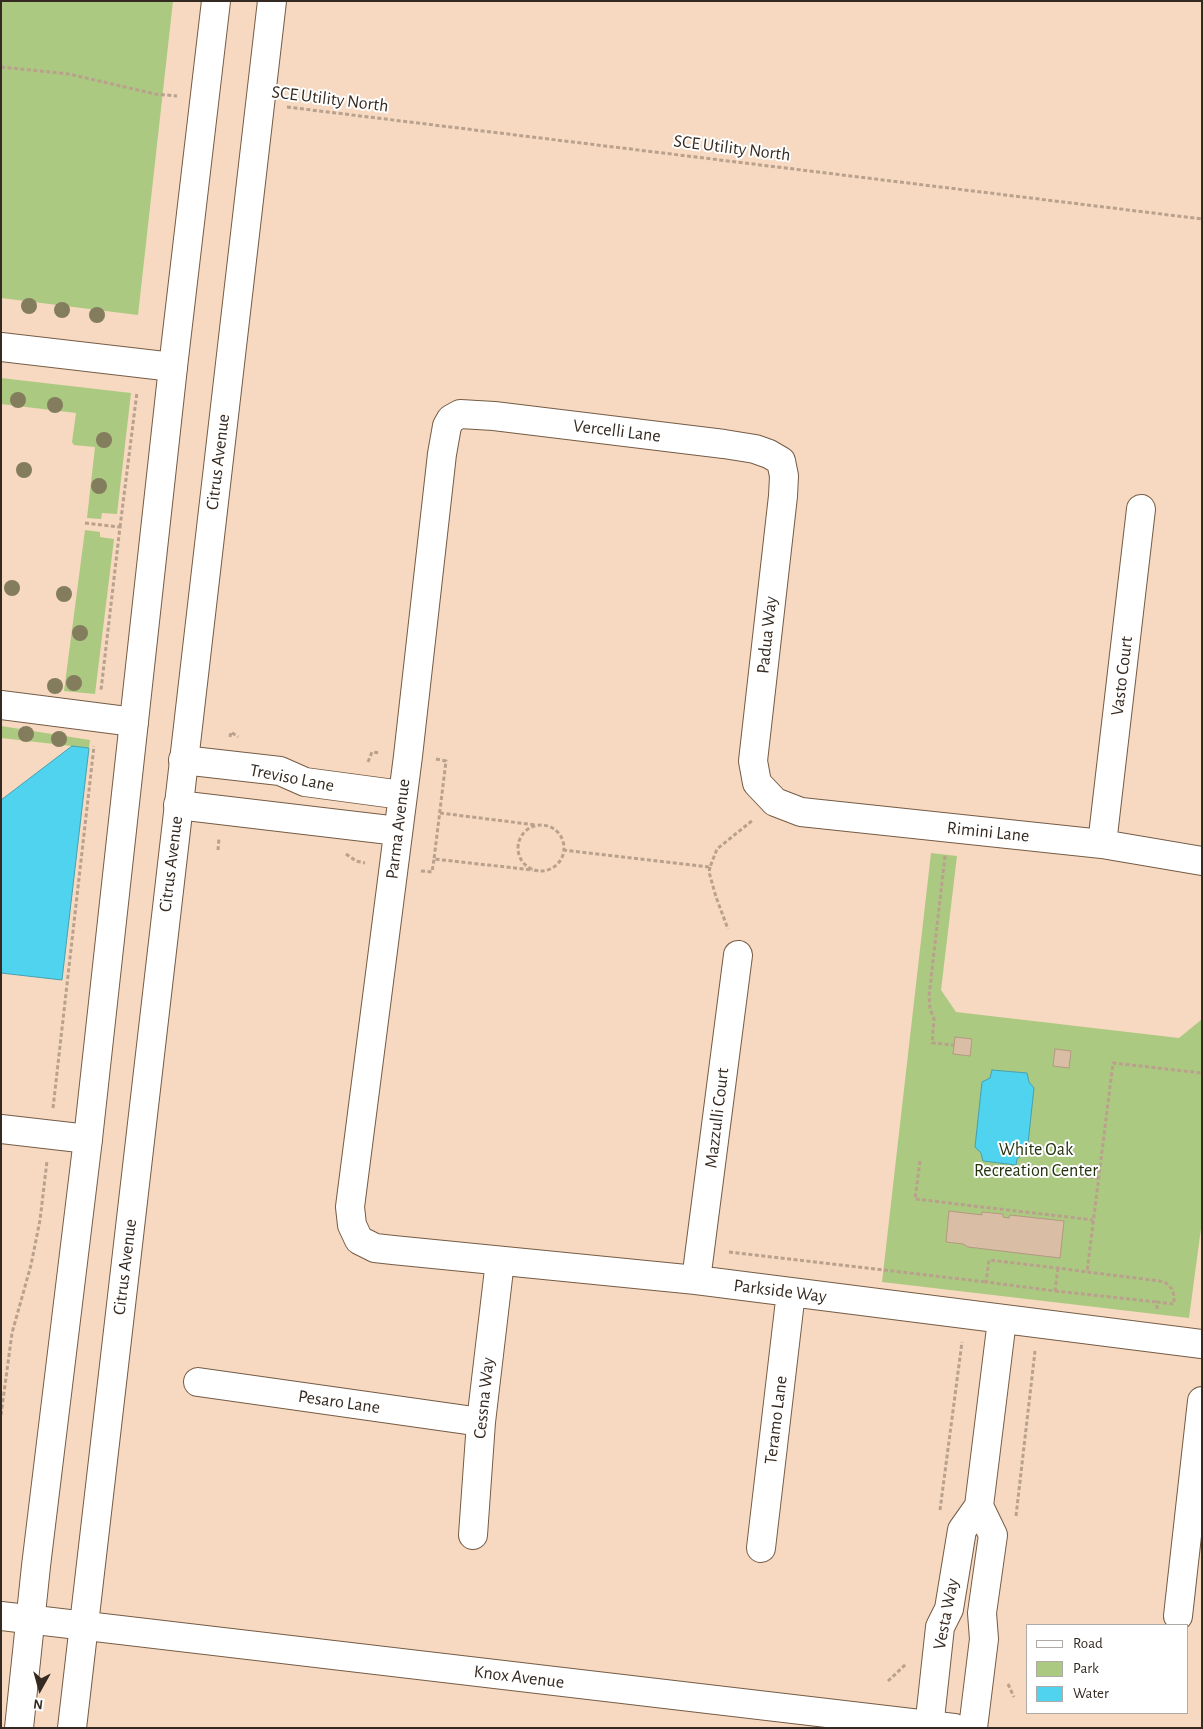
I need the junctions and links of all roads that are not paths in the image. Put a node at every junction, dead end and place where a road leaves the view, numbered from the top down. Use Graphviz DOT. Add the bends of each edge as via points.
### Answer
graph roads {
  1 [pos="216,1"];
  2 [pos="272,1"];
  3 [pos="1,347"];
  4 [pos="173,367"];
  5 [pos="451,419"];
  6 [pos="781,460"];
  7 [pos="1142,509"];
  8 [pos="1,705"];
  9 [pos="134,722"];
  10 [pos="183,760"];
  11 [pos="305,782"];
  12 [pos="402,795"];
  13 [pos="776,802"];
  14 [pos="178,805"];
  15 [pos="300,819"];
  16 [pos="398,831"];
  17 [pos="1102,844"];
  18 [pos="1202,861"];
  19 [pos="738,955"];
  20 [pos="1,1129"];
  21 [pos="88,1139"];
  22 [pos="359,1240"];
  23 [pos="500,1261"];
  24 [pos="696,1280"];
  25 [pos="791,1292"];
  26 [pos="1002,1320"];
  27 [pos="1202,1344"];
  28 [pos="198,1382"];
  29 [pos="1202,1401"];
  30 [pos="481,1422"];
  31 [pos="979,1506"];
  32 [pos="473,1535"];
  33 [pos="762,1548"];
  34 [pos="949,1609"];
  35 [pos="982,1613"];
  36 [pos="1,1616"];
  37 [pos="1178,1616"];
  38 [pos="31,1620"];
  39 [pos="84,1626"];
  40 [pos="937,1727"];
  41 [pos="19,1728"];
  42 [pos="72,1728"];
  43 [pos="973,1728"];
  1 -- 4 [label="street"];
  2 -- 10 [label="street, Citrus Avenue"];
  3 -- 4 [label="street"];
  4 -- 9 [label="street"];
  5 -- 6 [label="street, Vercelli Lane" via="460,414 494,416 724,444 755,449"];
  5 -- 12 [label="street, Parma Avenue" via="442,454"];
  6 -- 13 [label="street, Padua Way" via="783,496 753,761 757,783"];
  7 -- 17 [label="street, Vasto Court"];
  8 -- 9 [label="street"];
  9 -- 21 [label="street"];
  10 -- 11 [label="street, Treviso Lane" via="280,771"];
  10 -- 14 [label="street, Citrus Avenue"];
  11 -- 12 [label="street, Treviso Lane"];
  11 -- 15 [label="street"];
  12 -- 16 [label="street, Parma Avenue"];
  13 -- 17 [label="street, Rimini Lane" via="801,812"];
  14 -- 15 [label="street, Treviso Lane"];
  14 -- 39 [label="street, Citrus Avenue"];
  15 -- 16 [label="street, Treviso Lane"];
  16 -- 22 [label="street, Parma Avenue" via="350,1207 352,1225"];
  17 -- 18 [label="street, Rimini Lane"];
  19 -- 24 [label="street, Mazzulli Court"];
  20 -- 21 [label="street"];
  21 -- 38 [label="street"];
  22 -- 23 [label="street, Parkside Way" via="375,1248"];
  23 -- 24 [label="street, Parkside Way"];
  23 -- 30 [label="street, Cessna Way"];
  24 -- 25 [label="street, Parkside Way"];
  25 -- 26 [label="street, Parkside Way"];
  25 -- 33 [label="street, Teramo Lane"];
  26 -- 27 [label="street, Parkside Way"];
  26 -- 31 [label="street, Vesta Way"];
  28 -- 30 [label="street, Pesaro Lane"];
  29 -- 37 [label="street"];
  30 -- 32 [label="street, Cessna Way"];
  31 -- 34 [label="street, Vesta Way" via="962,1530"];
  31 -- 35 [label="street, Vesta Way" via="993,1535"];
  34 -- 35 [label="street"];
  34 -- 40 [label="street, Vesta Way" via="940,1627 935,1687"];
  35 -- 43 [label="street, Vesta Way" via="984,1639"];
  36 -- 38 [label="street, Knox Avenue"];
  38 -- 39 [label="street, Knox Avenue"];
  38 -- 41 [label="street"];
  39 -- 40 [label="street, Knox Avenue"];
  39 -- 42 [label="street, Citrus Avenue"];
}
